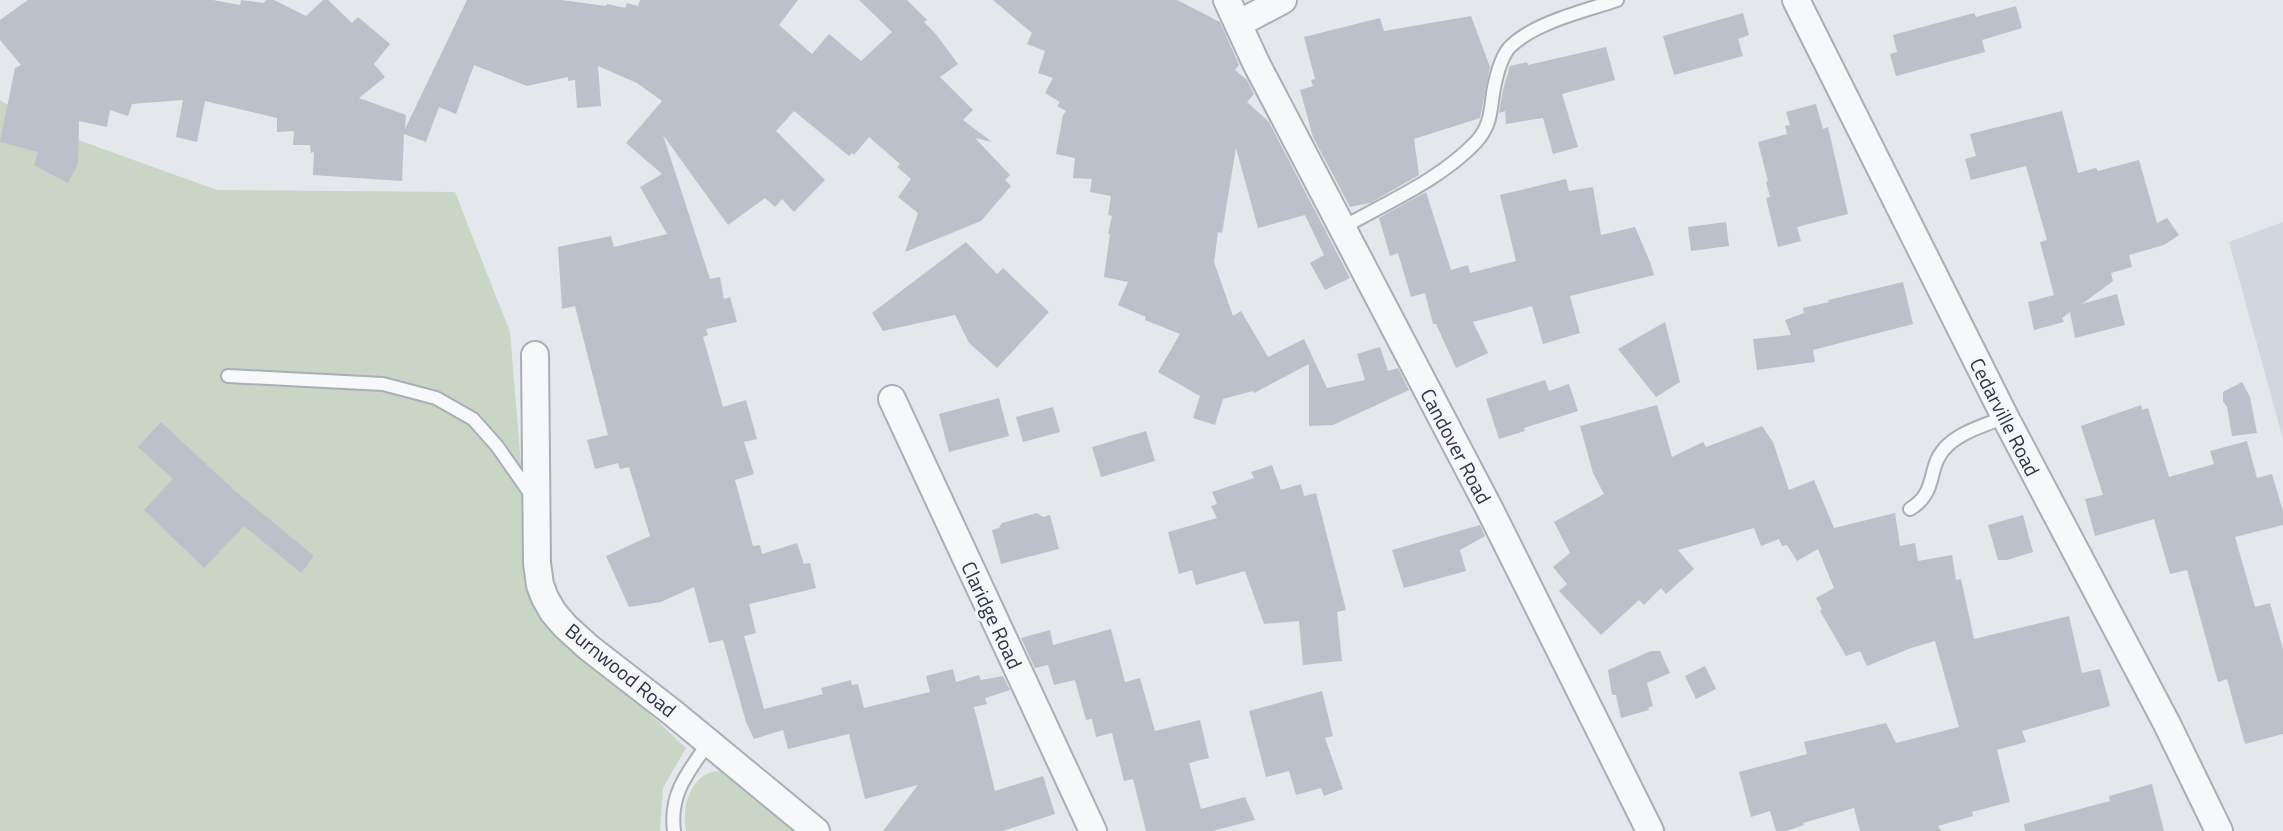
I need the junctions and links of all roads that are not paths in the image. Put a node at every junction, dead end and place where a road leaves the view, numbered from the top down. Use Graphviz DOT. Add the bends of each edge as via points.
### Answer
graph roads {
  1 [pos="1283,0"];
  2 [pos="1617,0"];
  3 [pos="1796,0"];
  4 [pos="1232,12"];
  5 [pos="1342,228"];
  6 [pos="535,355"];
  7 [pos="228,376"];
  8 [pos="892,399"];
  9 [pos="2005,417"];
  10 [pos="538,505"];
  11 [pos="1910,509"];
  12 [pos="709,742"];
  13 [pos="674,831"];
  14 [pos="816,831"];
  15 [pos="1093,831"];
  16 [pos="1650,831"];
  17 [pos="2219,831"];
  1 -- 4 [label="street"];
  2 -- 5 [label="lane" via="1535,30 1508,47 1495,80 1491,118 1478,140 1428,179"];
  3 -- 9 [label="street, Cedarville Road"];
  4 -- 5 [label="street, Candover Road"];
  5 -- 16 [label="street, Candover Road"];
  6 -- 10 [label="street, Burnwood Road"];
  7 -- 10 [label="lane" via="383,384 436,398 473,419"];
  8 -- 15 [label="street, Claridge Road"];
  9 -- 11 [label="lane" via="1947,446 1928,493"];
  9 -- 17 [label="street, Cedarville Road"];
  10 -- 12 [label="street, Burnwood Road" via="540,585 553,612 588,647"];
  12 -- 13 [label="lane" via="673,802"];
  12 -- 14 [label="street, Burnwood Road"];
}
